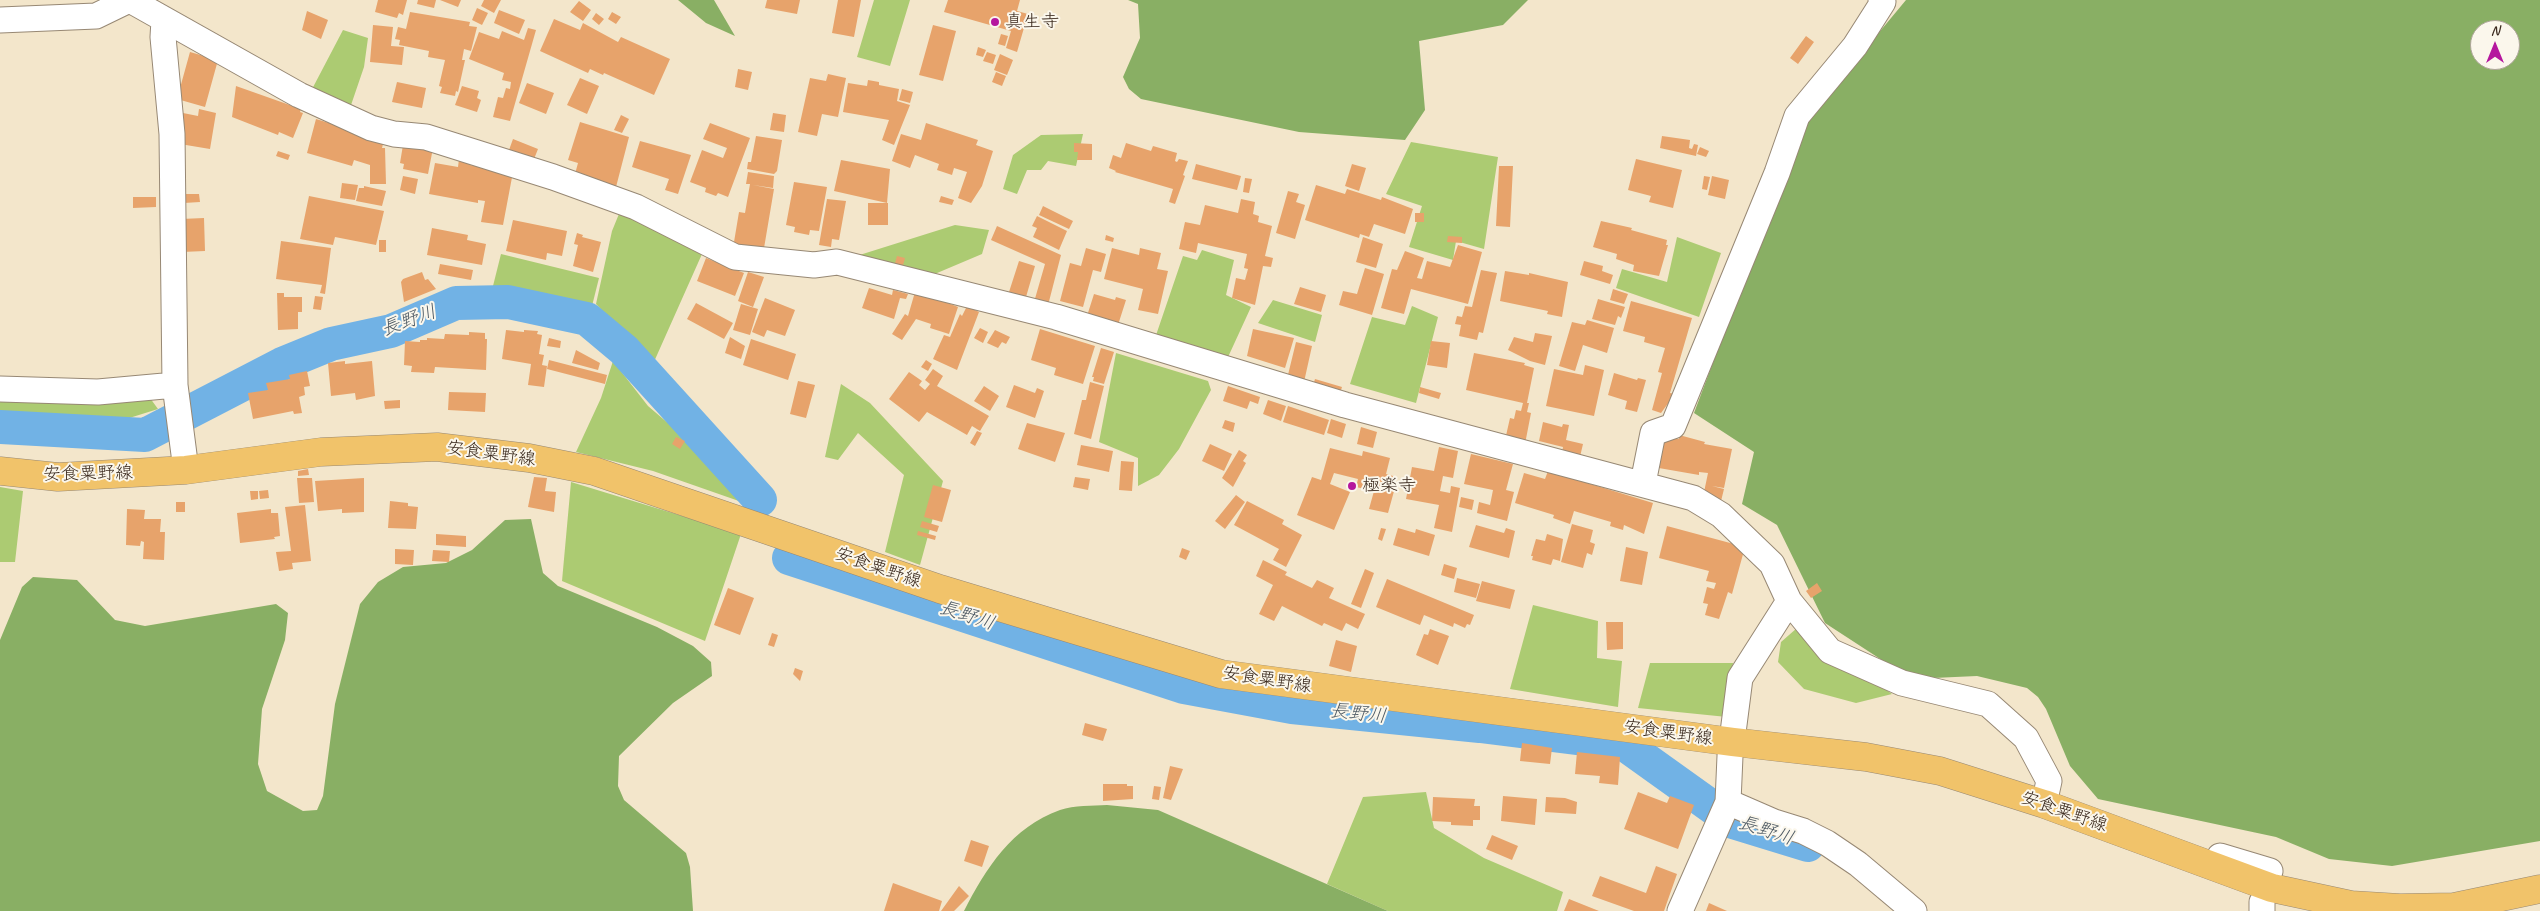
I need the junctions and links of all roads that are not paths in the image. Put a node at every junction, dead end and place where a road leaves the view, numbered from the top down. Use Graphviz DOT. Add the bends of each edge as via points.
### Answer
graph roads {
  1 [pos="129,0"];
  2 [pos="1881,0"];
  3 [pos="0,20"];
  4 [pos="164,20"];
  5 [pos="174,385"];
  6 [pos="0,389"];
  7 [pos="186,470"];
  8 [pos="0,471"];
  9 [pos="1643,483"];
  10 [pos="1789,601"];
  11 [pos="1733,742"];
  12 [pos="2044,804"];
  13 [pos="1724,810"];
  14 [pos="2152,844"];
  15 [pos="2270,872"];
  16 [pos="2540,889"];
  17 [pos="1680,911"];
  18 [pos="1914,911"];
  1 -- 3 [label="street" via="96,16"];
  1 -- 4 [label="street"];
  2 -- 9 [label="street" via="1855,46 1797,116 1777,173 1673,426 1653,433"];
  4 -- 5 [label="street" via="172,134"];
  4 -- 9 [label="street" via="299,95 371,128 426,137 553,177 636,207 735,256 814,265 837,262 1056,317 1345,406 1605,476"];
  5 -- 6 [label="street" via="98,392"];
  5 -- 7 [label="street"];
  7 -- 8 [label="main road, 安食粟野線" via="58,477"];
  7 -- 11 [label="main road, 安食粟野線" via="320,452 437,447 529,458 594,471 940,589 1221,674"];
  9 -- 10 [label="street" via="1693,498 1721,515 1772,564"];
  10 -- 11 [label="street" via="1740,678"];
  10 -- 12 [label="street" via="1830,651 1902,684 1988,704 2026,738 2049,781"];
  11 -- 12 [label="main road, 安食粟野線" via="1866,757 1940,771"];
  11 -- 13 [label="street"];
  12 -- 14 [label="main road, 安食粟野線"];
  13 -- 17 [label="street"];
  13 -- 18 [label="street" via="1804,830 1858,864"];
  14 -- 15 [label="street" via="2205,851"];
  14 -- 16 [label="main road, 安食粟野線" via="2272,888 2351,905 2454,907"];
}
